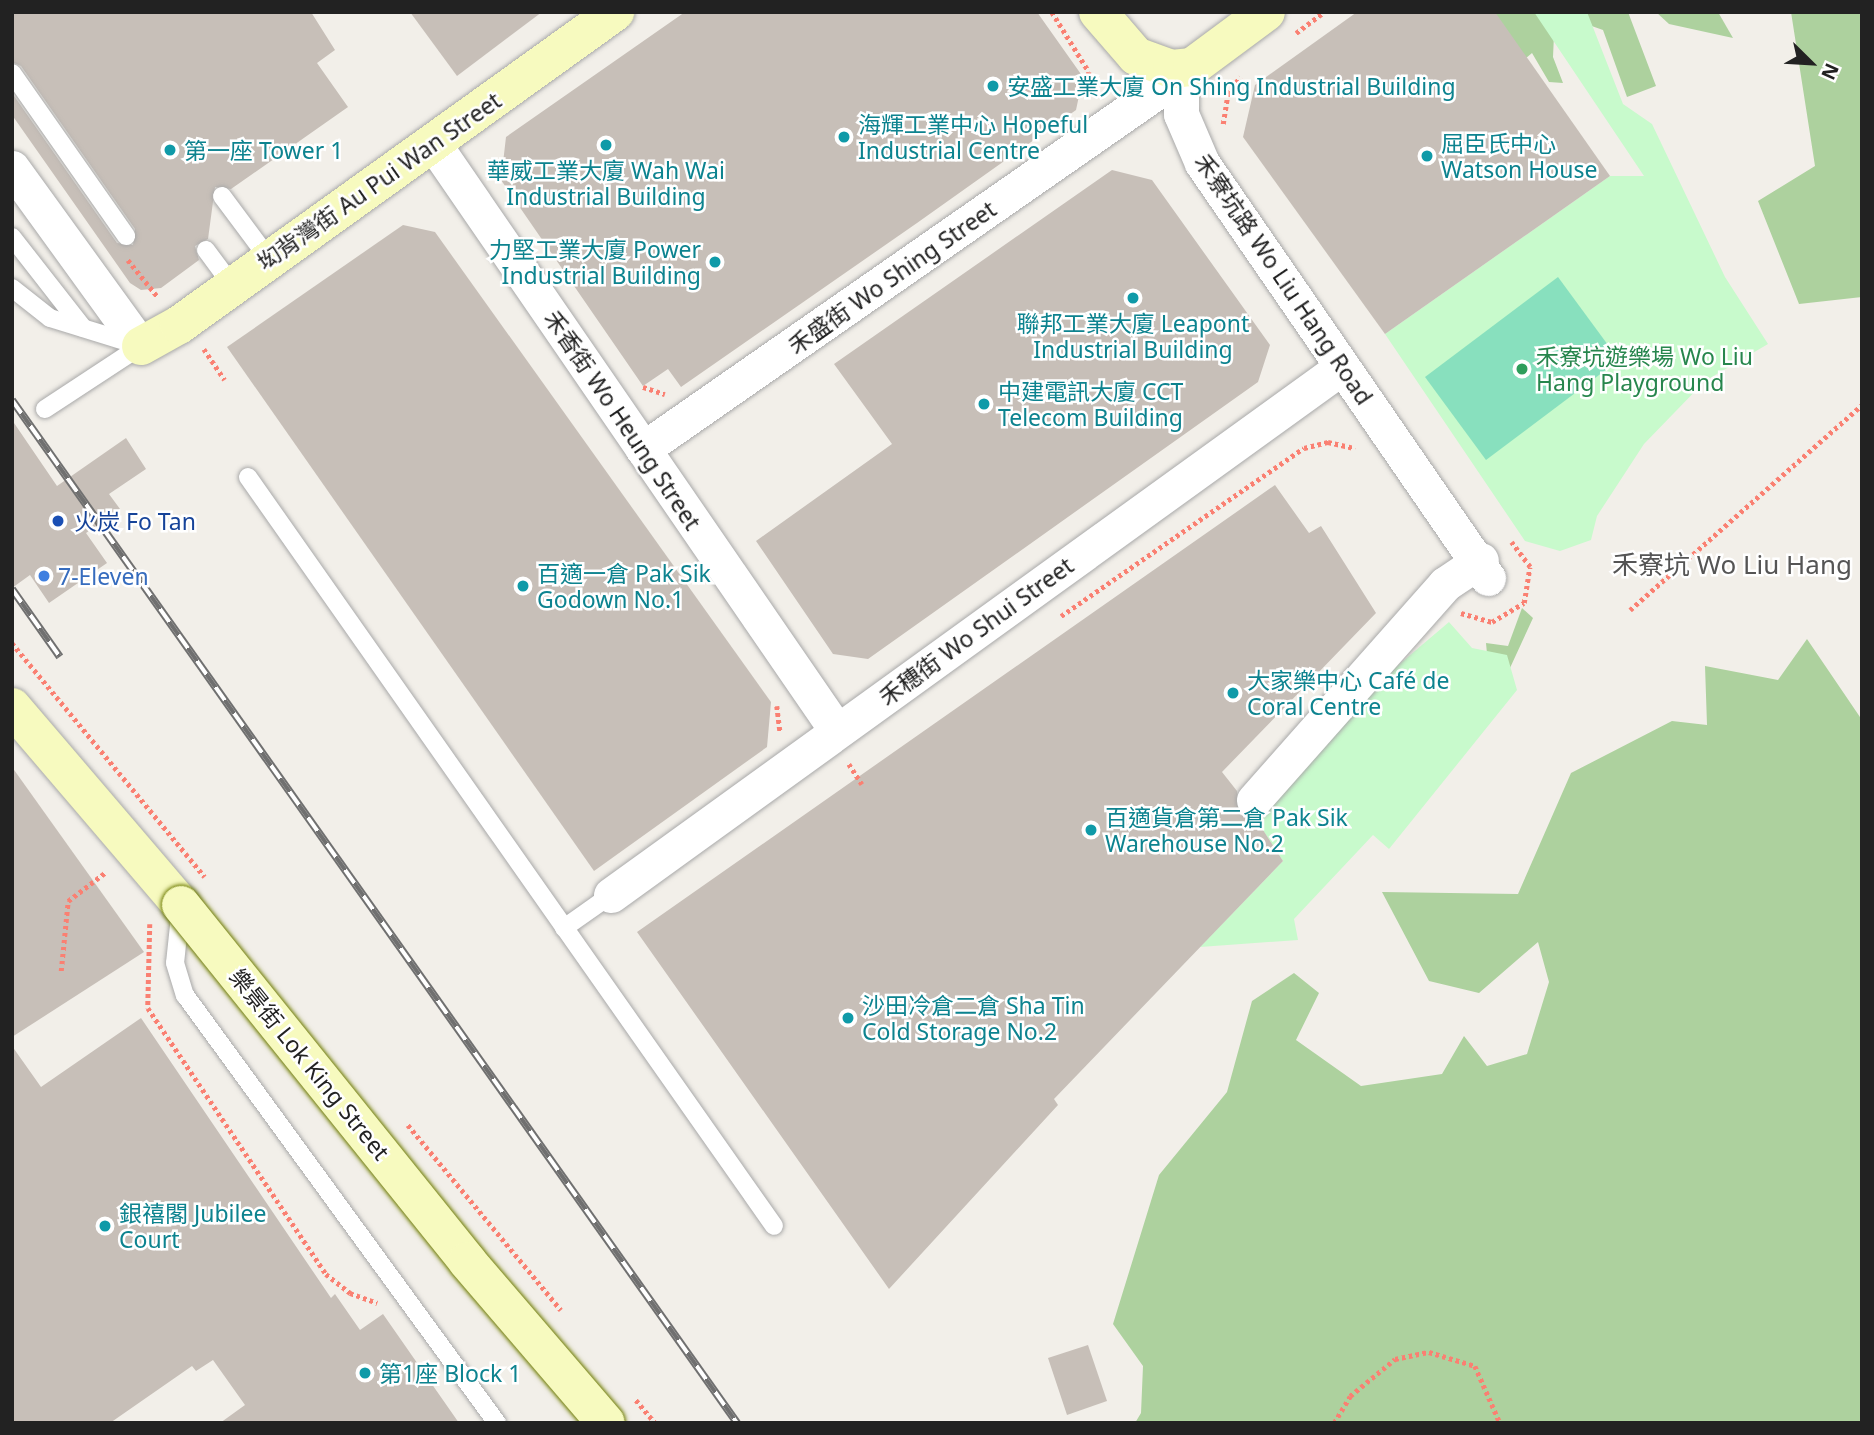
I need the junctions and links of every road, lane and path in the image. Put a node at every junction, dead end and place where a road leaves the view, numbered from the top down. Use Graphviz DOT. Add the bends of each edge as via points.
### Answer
graph roads {
  1 [pos="615,12"];
  2 [pos="1052,12"];
  3 [pos="1098,12"];
  4 [pos="1324,12"];
  5 [pos="1279,24"];
  6 [pos="1192,67"];
  7 [pos="1248,68"];
  8 [pos="12,73"];
  9 [pos="1083,106"];
  10 [pos="1227,136"];
  11 [pos="433,144"];
  12 [pos="12,168"];
  13 [pos="222,196"];
  14 [pos="127,236"];
  15 [pos="12,237"];
  16 [pos="206,250"];
  17 [pos="269,259"];
  18 [pos="232,285"];
  19 [pos="12,288"];
  20 [pos="85,331"];
  21 [pos="141,346"];
  22 [pos="203,348"];
  23 [pos="1342,368"];
  24 [pos="225,380"];
  25 [pos="634,382"];
  26 [pos="676,392"];
  27 [pos="1862,405"];
  28 [pos="45,409"];
  29 [pos="643,449"];
  30 [pos="1367,455"];
  31 [pos="248,477"];
  32 [pos="1500,532"];
  33 [pos="1445,584"];
  34 [pos="1630,610"];
  35 [pos="1053,621"];
  36 [pos="776,702"];
  37 [pos="12,707"];
  38 [pos="776,743"];
  39 [pos="848,750"];
  40 [pos="837,771"];
  41 [pos="862,784"];
  42 [pos="1254,800"];
  43 [pos="114,866"];
  44 [pos="611,895"];
  45 [pos="165,913"];
  46 [pos="564,928"];
  47 [pos="61,971"];
  48 [pos="774,1226"];
  49 [pos="387,1308"];
  50 [pos="497,1423"];
  51 [pos="606,1423"];
  52 [pos="1334,1423"];
  53 [pos="1500,1423"];
  1 -- 11 [label="street, 㘭背灣街 Au Pui Wan Street"];
  2 -- 9 [label="path" via="1089,72"];
  3 -- 6 [label="street" via="1136,56 1154,66"];
  4 -- 5 [label="path"];
  5 -- 6 [label="street"];
  6 -- 23 [label="street, 禾寮坑路 Wo Liu Hang Road" via="1181,89 1181,114 1191,141"];
  6 -- 29 [label="street, 禾盛街 Wo Shing Street"];
  7 -- 10 [label="path" via="1228,94"];
  8 -- 14 [label="lane"];
  11 -- 17 [label="street, 㘭背灣街 Au Pui Wan Street"];
  11 -- 29 [label="street, 禾香街 Wo Heung Street"];
  12 -- 21 [label="street"];
  13 -- 17 [label="lane"];
  15 -- 20 [label="lane"];
  16 -- 18 [label="lane"];
  17 -- 18 [label="street, 㘭背灣街 Au Pui Wan Street"];
  18 -- 21 [label="street, 㘭背灣街 Au Pui Wan Street"];
  19 -- 20 [label="lane" via="36,311"];
  20 -- 21 [label="lane"];
  21 -- 28 [label="lane"];
  22 -- 24 [label="path"];
  23 -- 33 [label="street, 禾寮坑路 Wo Liu Hang Road" via="1484,569"];
  23 -- 39 [label="street, 禾穗街 Wo Shui Street"];
  25 -- 26 [label="path" via="647,390"];
  27 -- 34 [label="path"];
  29 -- 39 [label="street, 禾香街 Wo Heung Street"];
  30 -- 35 [label="path" via="1328,442 1304,448"];
  31 -- 46 [label="lane"];
  32 -- 33 [label="path" via="1530,567 1530,592 1516,612 1492,622 1469,618 1453,604"];
  33 -- 42 [label="street"];
  36 -- 38 [label="path" via="780,731"];
  37 -- 45 [label="street, 樂景街 Lok King Street"];
  39 -- 40 [label="path"];
  39 -- 41 [label="path"];
  39 -- 44 [label="street, 禾穗街 Wo Shui Street"];
  43 -- 47 [label="path" via="68,901"];
  44 -- 46 [label="lane"];
  45 -- 49 [label="path" via="147,959 148,1008 326,1274 350,1293"];
  45 -- 50 [label="lane" via="185,995"];
  45 -- 51 [label="street, 樂景街 Lok King Street, bridge"];
  46 -- 48 [label="lane"];
  52 -- 53 [label="path" via="1350,1396 1395,1359 1429,1352 1475,1366"];
}
